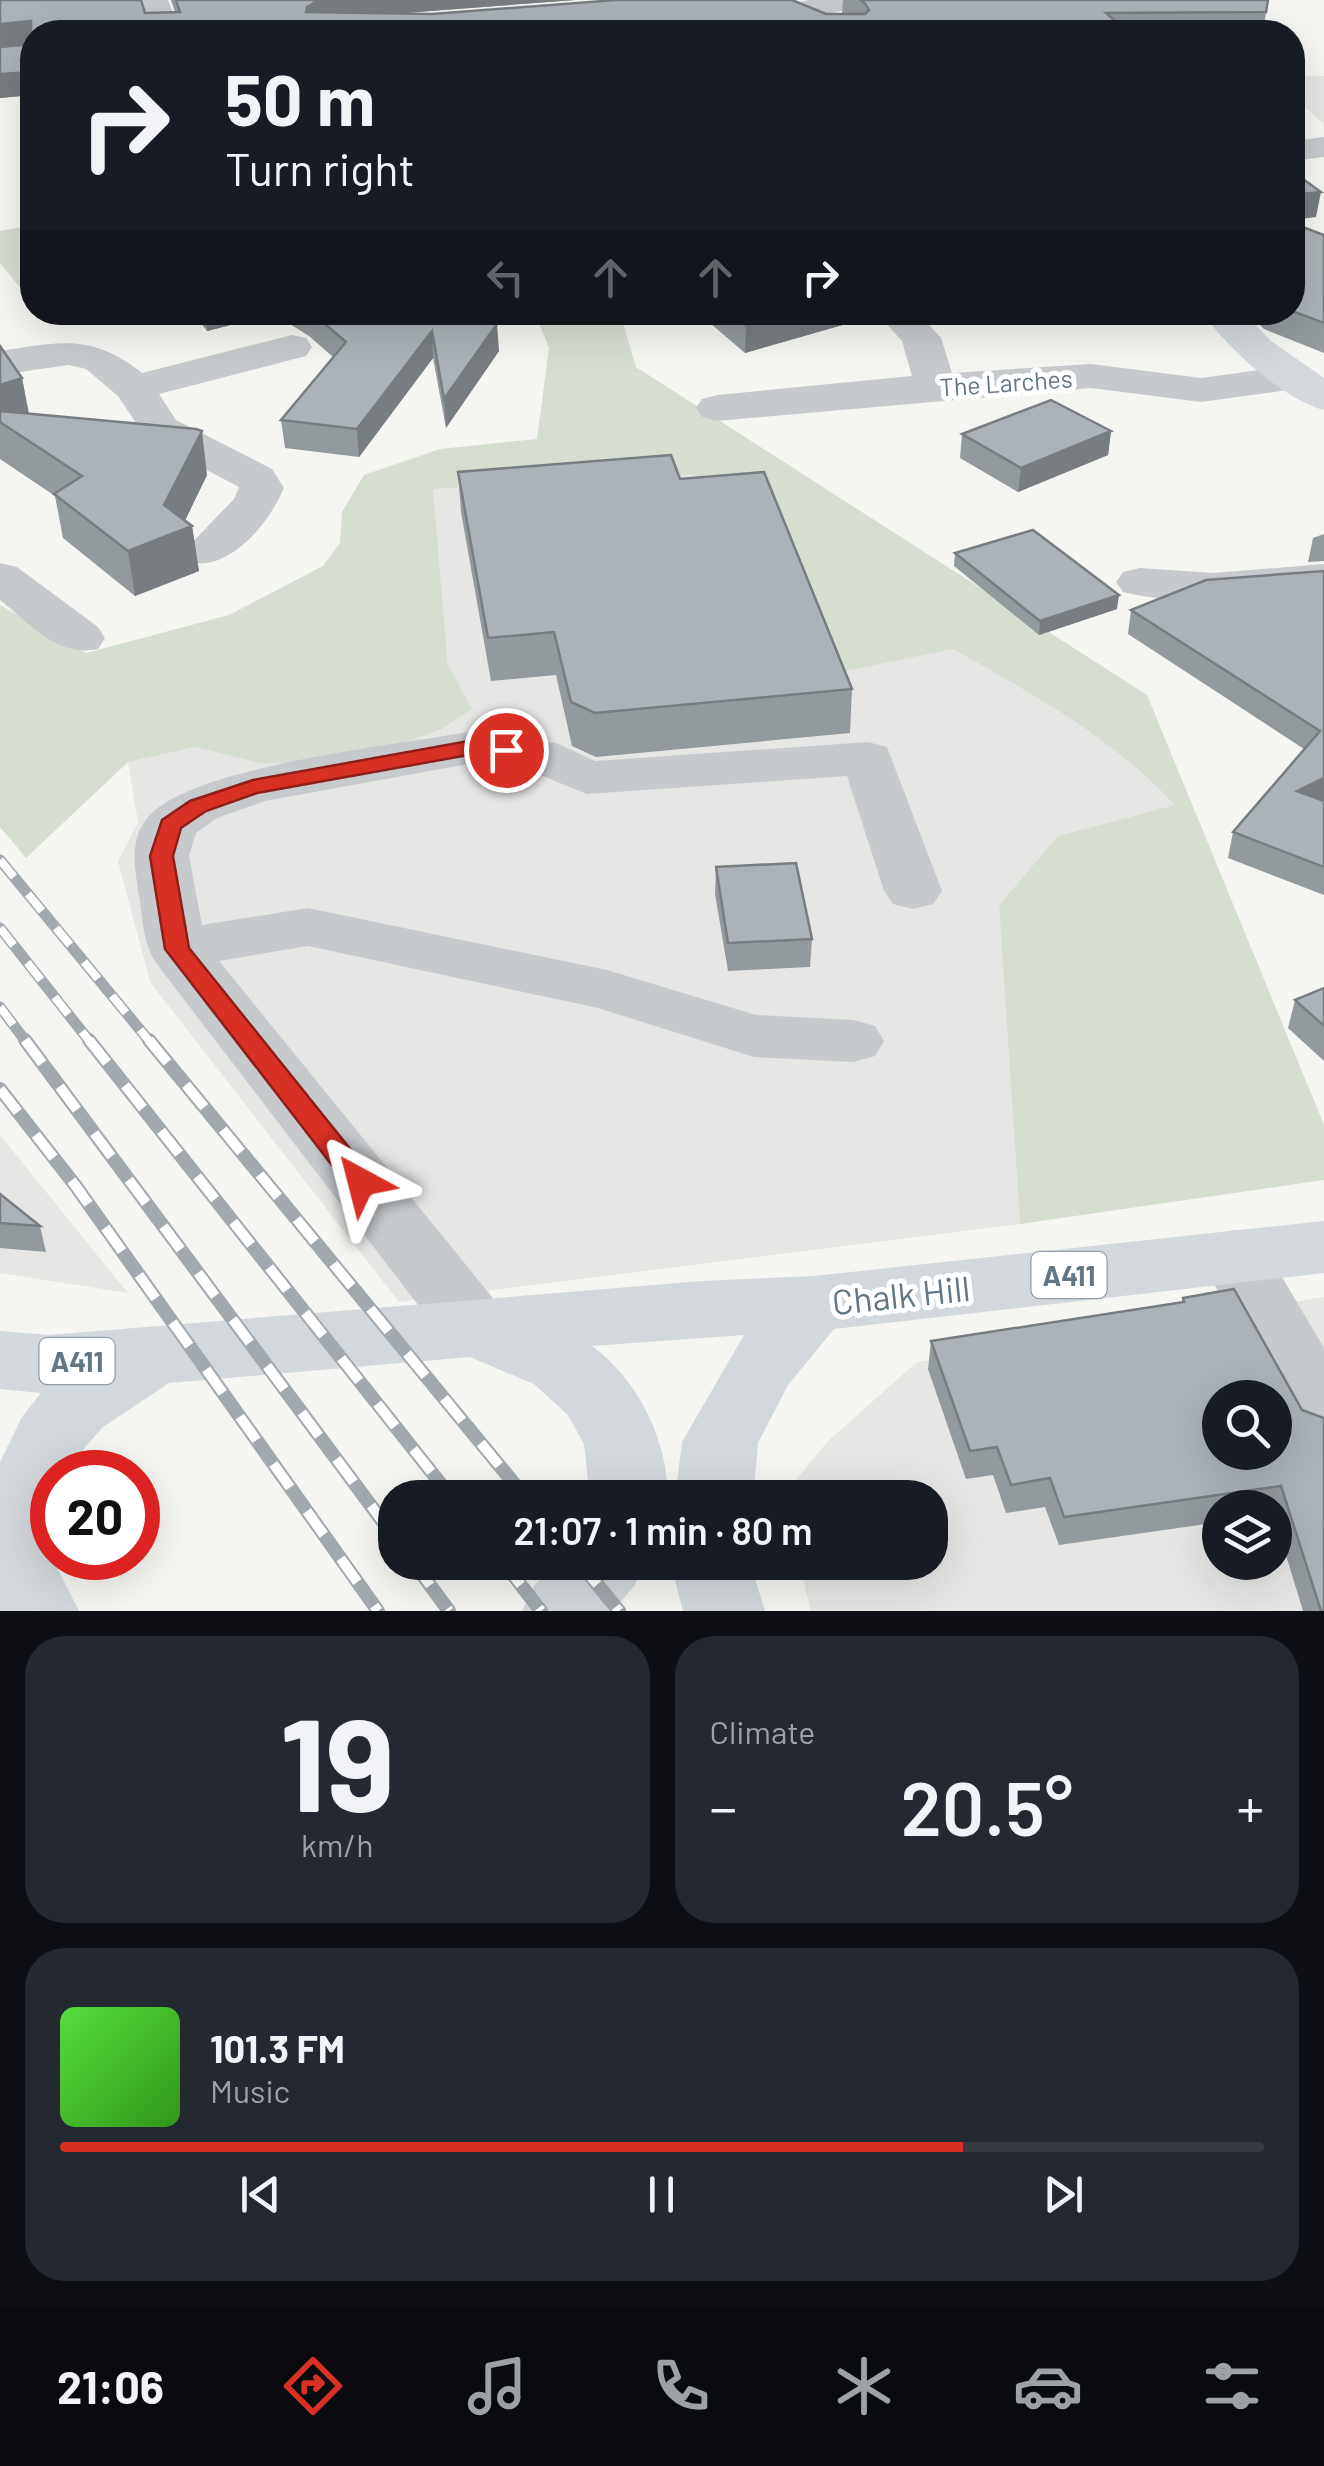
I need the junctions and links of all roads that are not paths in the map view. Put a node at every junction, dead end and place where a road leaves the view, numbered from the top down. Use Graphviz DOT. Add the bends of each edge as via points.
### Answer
graph roads {
  1 [pos="856,0"];
  2 [pos="784,5"];
  3 [pos="821,20"];
  4 [pos="908,325"];
  5 [pos="1233,325"];
  6 [pos="292,347"];
  7 [pos="0,364"];
  8 [pos="935,386"];
  9 [pos="1309,387"];
  10 [pos="134,388"];
  11 [pos="717,408"];
  12 [pos="206,552"];
  13 [pos="0,577"];
  14 [pos="1324,578"];
  15 [pos="1140,582"];
  16 [pos="80,638"];
  17 [pos="914,890"];
  18 [pos="177,949"];
  19 [pos="854,1041"];
  20 [pos="1324,1247"];
  21 [pos="1234,1257"];
  22 [pos="814,1304"];
  23 [pos="476,1328"];
  24 [pos="154,1355"];
  25 [pos="0,1360"];
  26 [pos="1324,1414"];
  27 [pos="631,1480"];
  28 [pos="716,1480"];
  29 [pos="17,1574"];
  30 [pos="590,1580"];
  31 [pos="712,1580"];
  32 [pos="563,1611"];
  33 [pos="724,1611"];
  1 -- 2 [label="street"];
  2 -- 3 [label="main road"];
  4 -- 8 [label="street" via="921,338"];
  5 -- 9 [label="main road"];
  6 -- 10 [label="street"];
  7 -- 10 [label="street" via="87,356"];
  8 -- 9 [label="street, The Larches" via="1090,376 1201,390"];
  8 -- 11 [label="street, The Larches"];
  10 -- 12 [label="street" via="161,429 238,464 262,488 254,505"];
  13 -- 16 [label="street"];
  14 -- 15 [label="street" via="1213,587"];
  17 -- 18 [label="street" via="868,758 588,778 537,754 474,747 253,787 198,806 170,825 161,856"];
  18 -- 19 [label="street" via="308,928 606,990 754,1036"];
  18 -- 23 [label="street"];
  20 -- 21 [label="main road, Chalk Hill / A411"];
  21 -- 22 [label="main road, Chalk Hill / A411"];
  21 -- 26 [label="street"];
  22 -- 23 [label="main road, Chalk Hill / A411"];
  22 -- 28 [label="main road" via="762,1364 720,1442"];
  23 -- 24 [label="main road, Chalk Hill"];
  23 -- 27 [label="main road" via="568,1368 594,1392 616,1429"];
  24 -- 25 [label="main road, A411" via="49,1364"];
  24 -- 29 [label="main road" via="58,1424 39,1464"];
  30 -- 32 [label="main road"];
  31 -- 33 [label="main road"];
}
